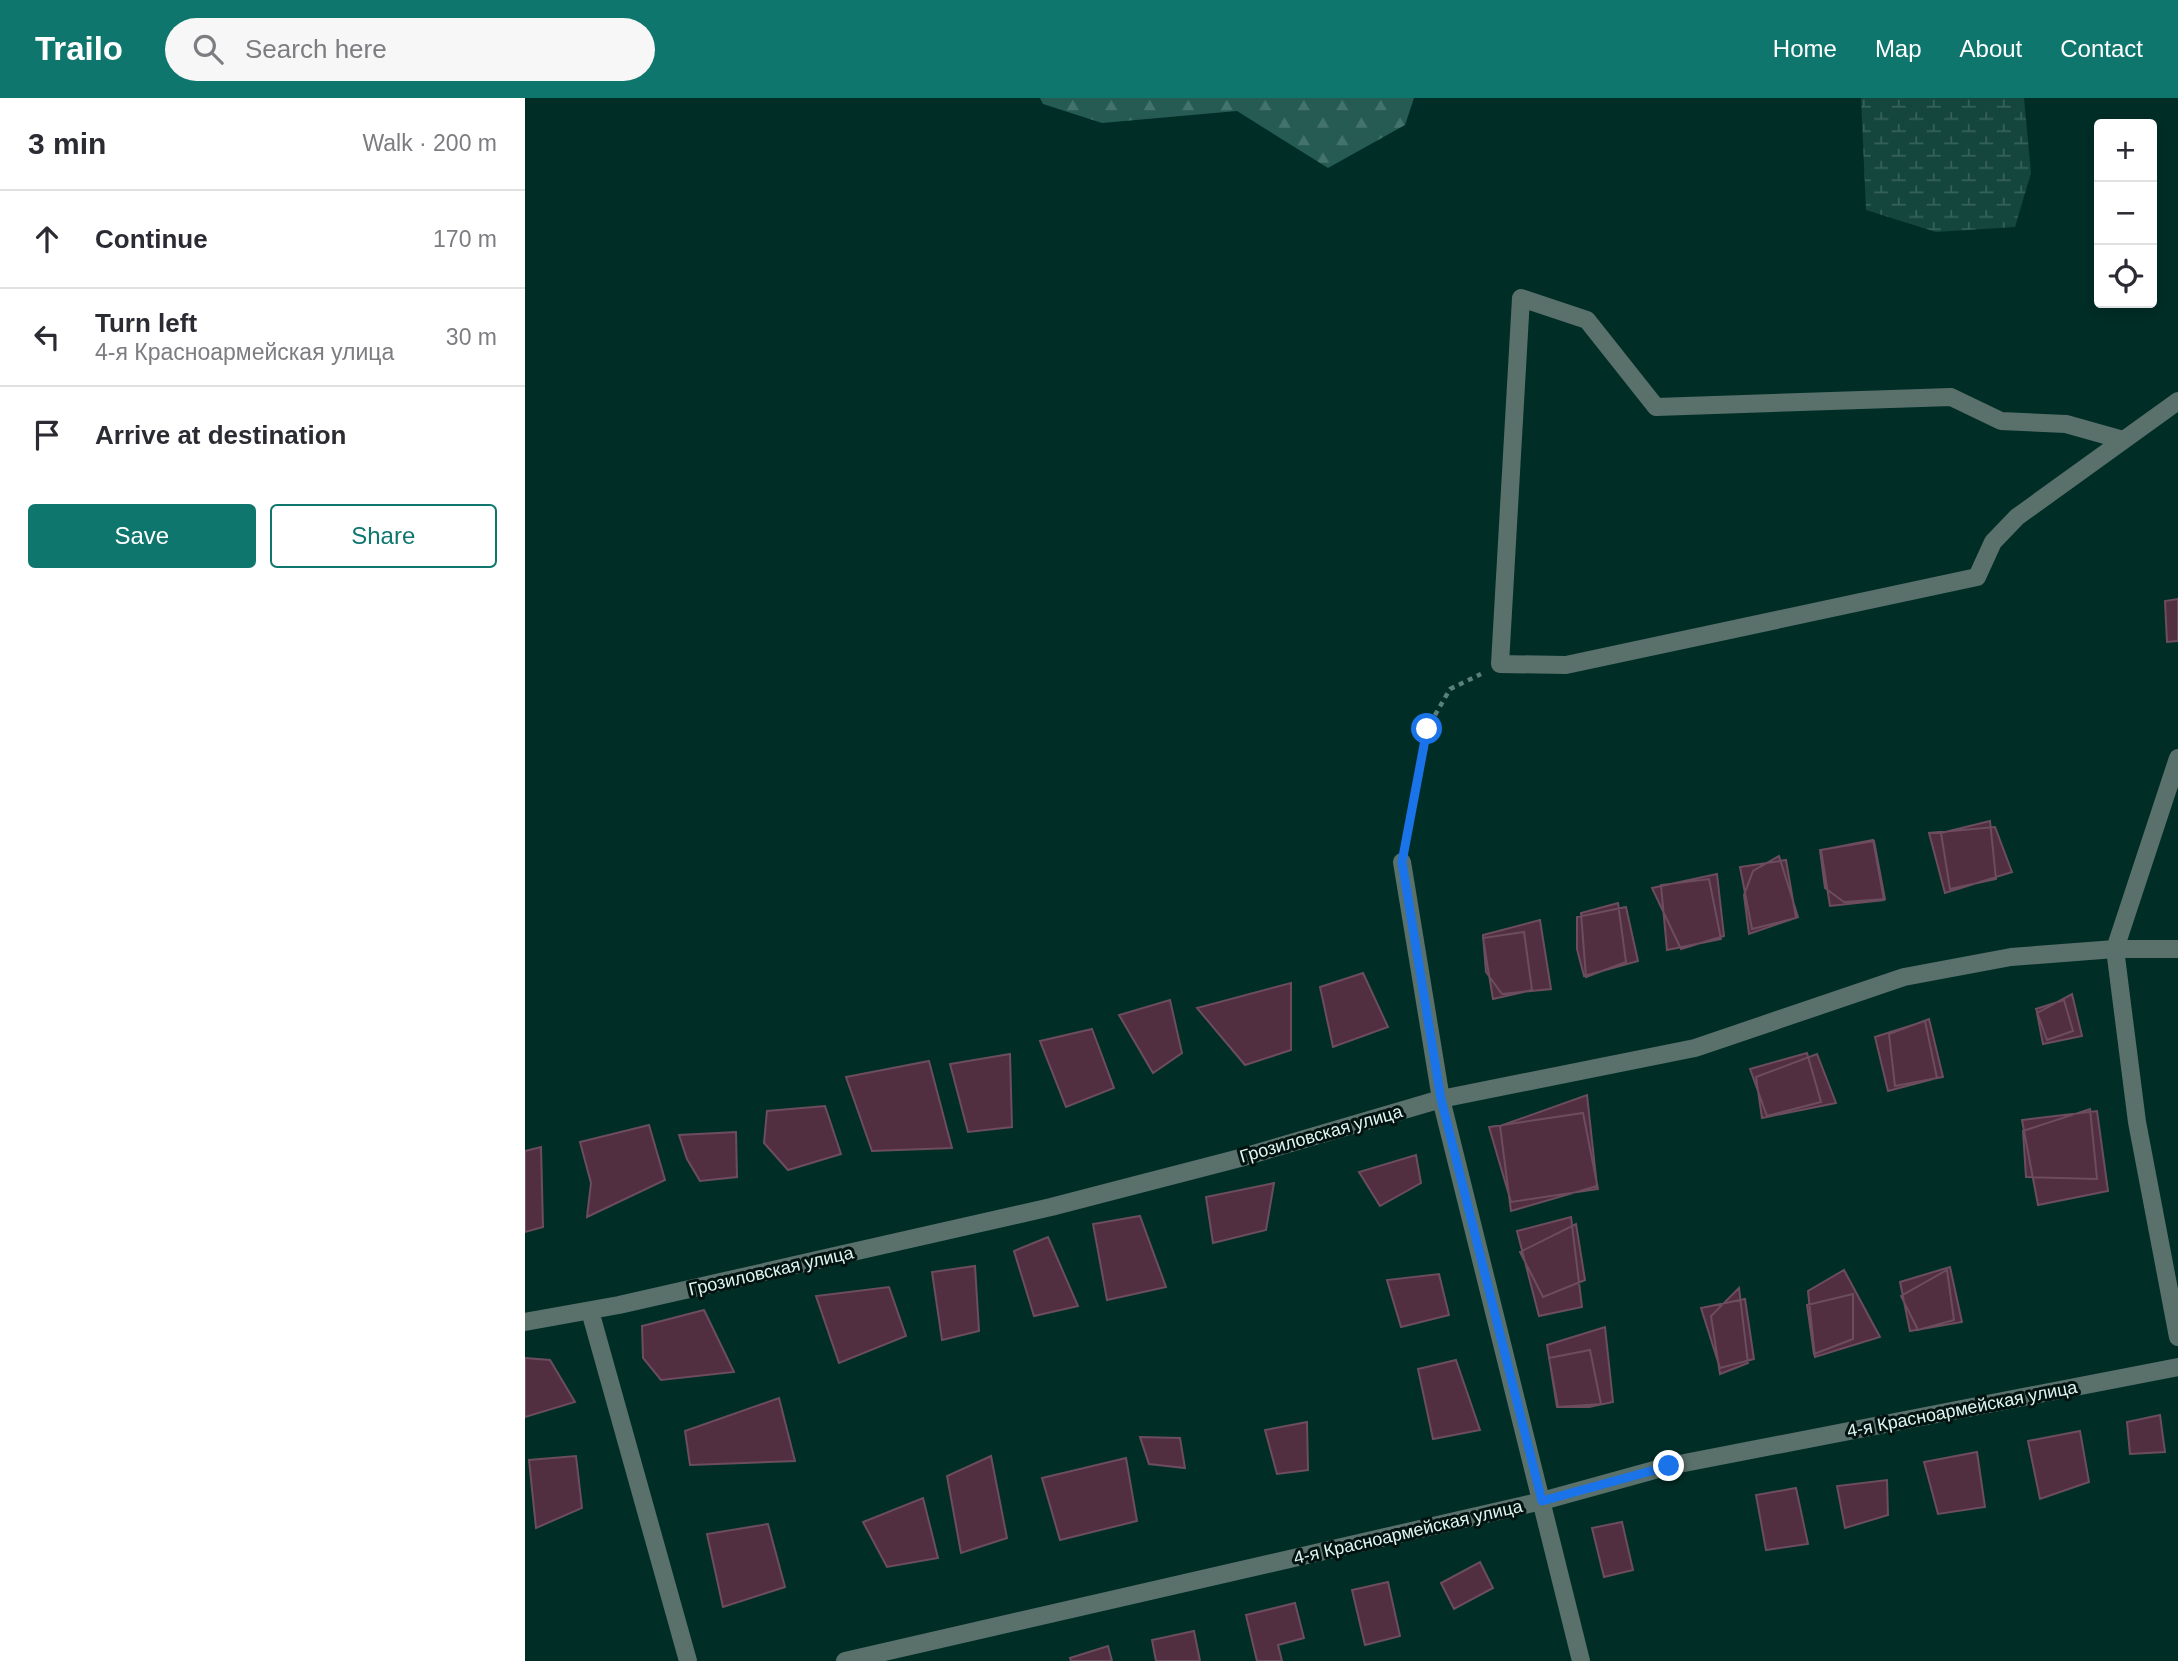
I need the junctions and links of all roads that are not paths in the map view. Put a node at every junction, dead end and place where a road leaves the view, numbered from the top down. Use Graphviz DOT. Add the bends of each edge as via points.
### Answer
graph roads {
  1 [pos="2178,401"];
  2 [pos="2123,440"];
  3 [pos="2178,758"];
  4 [pos="1402,862"];
  5 [pos="2115,949"];
  6 [pos="2178,949"];
  7 [pos="1441,1099"];
  8 [pos="590,1311"];
  9 [pos="525,1322"];
  10 [pos="2178,1337"];
  11 [pos="2178,1367"];
  12 [pos="1542,1501"];
  13 [pos="688,1661"];
  14 [pos="845,1661"];
  15 [pos="1580,1661"];
  1 -- 2 [label="street"];
  2 -- 2 [label="street" via="2017,517 1993,542 1977,577 1566,665 1500,664 1521,298 1587,320 1656,407 1951,397 2001,421 2066,424"];
  3 -- 5 [label="street"];
  4 -- 7 [label="street"];
  5 -- 6 [label="street, Грозиловская улица"];
  5 -- 7 [label="street, Грозиловская улица" via="2011,957 1904,977 1695,1048"];
  5 -- 10 [label="street" via="2137,1122"];
  7 -- 8 [label="street, Грозиловская улица" via="1052,1207"];
  7 -- 12 [label="street"];
  8 -- 9 [label="street, Грозиловская улица"];
  8 -- 13 [label="street"];
  11 -- 12 [label="street, 4-я Красноармейская улица" via="1669,1466"];
  12 -- 14 [label="street, 4-я Красноармейская улица"];
  12 -- 15 [label="street"];
}
